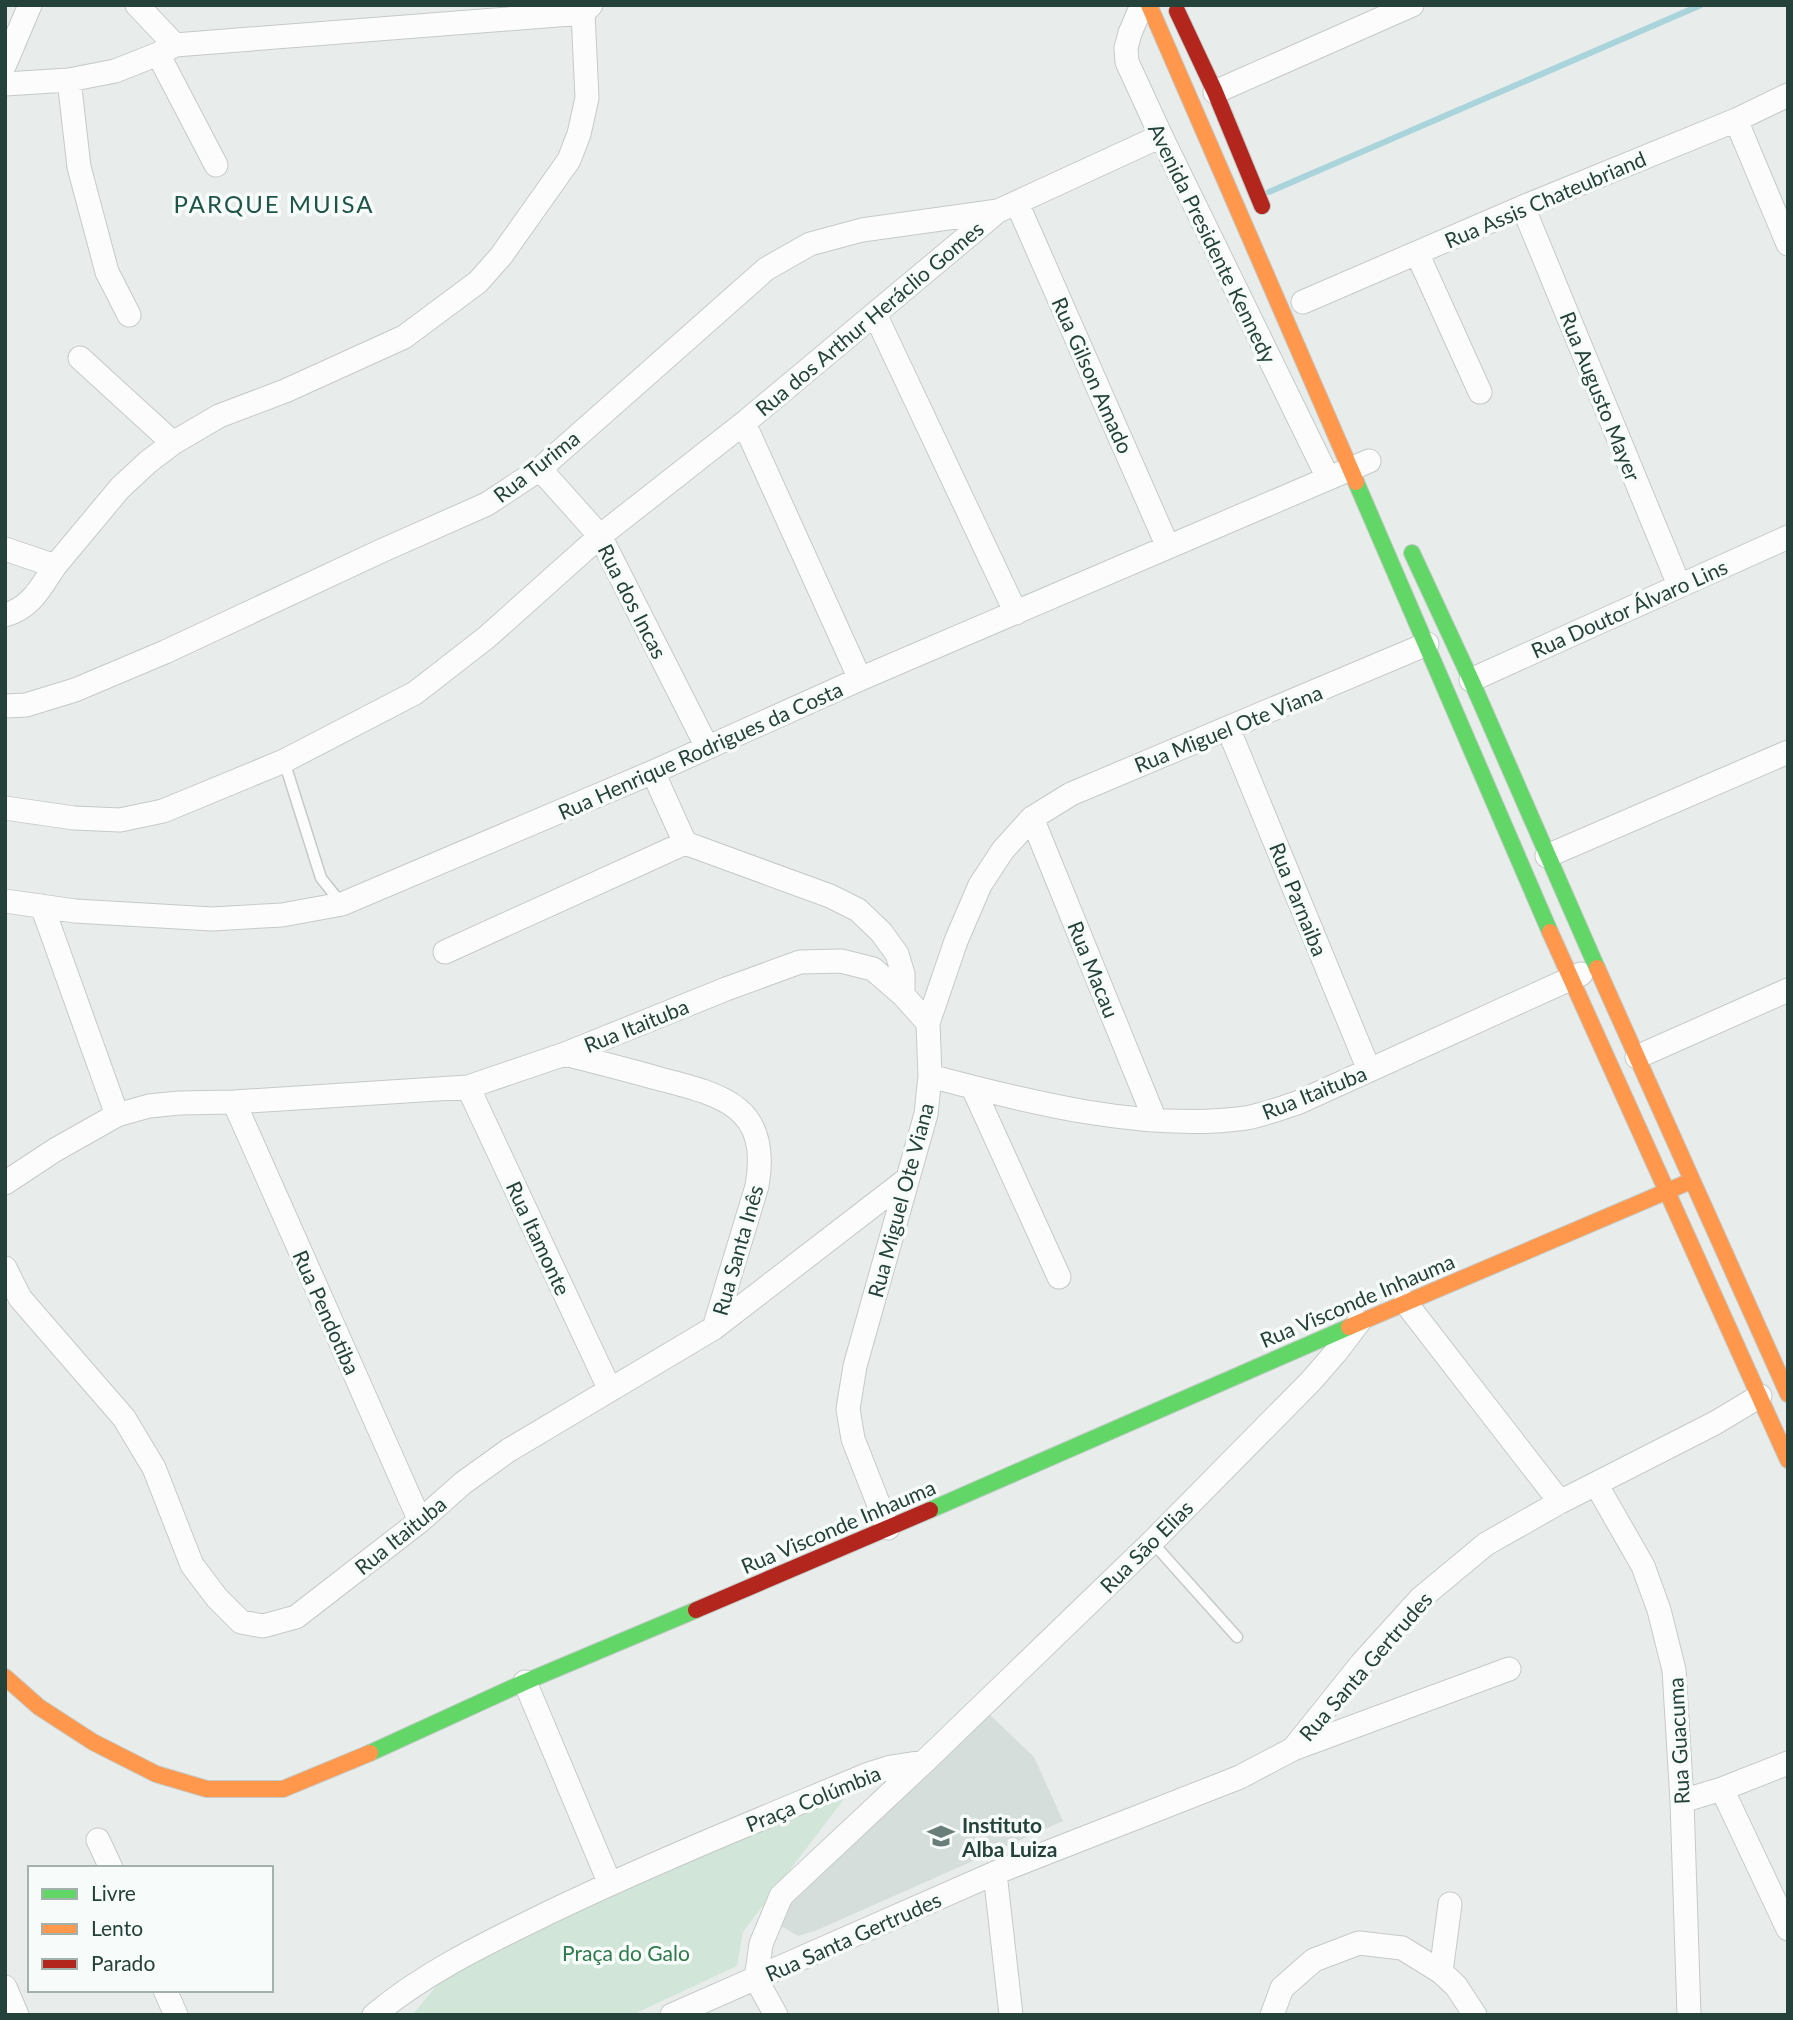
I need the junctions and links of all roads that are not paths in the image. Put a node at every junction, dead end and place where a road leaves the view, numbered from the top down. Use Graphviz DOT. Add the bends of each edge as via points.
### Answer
graph roads {
  1 [pos="30,5"];
  2 [pos="137,5"];
  3 [pos="1142,5"];
  4 [pos="1149,5"];
  5 [pos="1175,5"];
  6 [pos="1412,5"];
  7 [pos="587,9"];
  8 [pos="166,50"];
  9 [pos="5,64"];
  10 [pos="69,80"];
  11 [pos="5,84"];
  12 [pos="1215,92"];
  13 [pos="1788,95"];
  14 [pos="1736,120"];
  15 [pos="1161,136"];
  16 [pos="216,165"];
  17 [pos="1007,207"];
  18 [pos="1523,207"];
  19 [pos="1266,216"];
  20 [pos="1788,244"];
  21 [pos="1417,253"];
  22 [pos="1303,302"];
  23 [pos="875,314"];
  24 [pos="129,315"];
  25 [pos="80,358"];
  26 [pos="1480,392"];
  27 [pos="744,423"];
  28 [pos="173,443"];
  29 [pos="1365,463"];
  30 [pos="540,469"];
  31 [pos="1328,478"];
  32 [pos="600,536"];
  33 [pos="1404,536"];
  34 [pos="1788,537"];
  35 [pos="1168,547"];
  36 [pos="5,549"];
  37 [pos="55,566"];
  38 [pos="1679,585"];
  39 [pos="1016,613"];
  40 [pos="5,615"];
  41 [pos="1427,644"];
  42 [pos="860,679"];
  43 [pos="1471,680"];
  44 [pos="5,706"];
  45 [pos="1228,728"];
  46 [pos="707,747"];
  47 [pos="1788,752"];
  48 [pos="284,761"];
  49 [pos="653,772"];
  50 [pos="5,808"];
  51 [pos="1032,818"];
  52 [pos="685,843"];
  53 [pos="1547,856"];
  54 [pos="5,901"];
  55 [pos="342,905"];
  56 [pos="42,906"];
  57 [pos="445,952"];
  58 [pos="1598,967"];
  59 [pos="1571,979"];
  60 [pos="1788,990"];
  61 [pos="903,995"];
  62 [pos="928,1023"];
  63 [pos="565,1054"];
  64 [pos="1637,1056"];
  65 [pos="1369,1070"];
  66 [pos="930,1076"];
  67 [pos="468,1087"];
  68 [pos="973,1088"];
  69 [pos="234,1102"];
  70 [pos="117,1115"];
  71 [pos="1155,1121"];
  72 [pos="906,1180"];
  73 [pos="1693,1180"];
  74 [pos="5,1183"];
  75 [pos="1668,1191"];
  76 [pos="5,1268"];
  77 [pos="1059,1277"];
  78 [pos="1405,1302"];
  79 [pos="1359,1322"];
  80 [pos="714,1328"];
  81 [pos="1782,1362"];
  82 [pos="610,1390"];
  83 [pos="1788,1394"];
  84 [pos="1760,1396"];
  85 [pos="1788,1460"];
  86 [pos="1596,1484"];
  87 [pos="1560,1502"];
  88 [pos="420,1521"];
  89 [pos="888,1528"];
  90 [pos="1152,1542"];
  91 [pos="1237,1636"];
  92 [pos="1509,1669"];
  93 [pos="5,1677"];
  94 [pos="525,1682"];
  95 [pos="1293,1749"];
  96 [pos="924,1762"];
  97 [pos="1788,1763"];
  98 [pos="1722,1789"];
  99 [pos="1682,1801"];
  100 [pos="98,1840"];
  101 [pos="110,1866"];
  102 [pos="995,1873"];
  103 [pos="610,1884"];
  104 [pos="1450,1904"];
  105 [pos="1788,1929"];
  106 [pos="1441,1972"];
  107 [pos="757,1979"];
  108 [pos="5,1987"];
  109 [pos="166,1992"];
  110 [pos="17,2015"];
  111 [pos="176,2015"];
  112 [pos="374,2015"];
  113 [pos="672,2015"];
  114 [pos="776,2015"];
  115 [pos="1011,2015"];
  116 [pos="1272,2015"];
  117 [pos="1475,2015"];
  118 [pos="1689,2015"];
  1 -- 9 [label="street"];
  2 -- 8 [label="street"];
  3 -- 15 [label="street, Avenida Presidente Kennedy" via="1126,48 1127,62"];
  4 -- 29 [label="main road"];
  5 -- 12 [label="main road"];
  6 -- 12 [label="street"];
  7 -- 8 [label="street"];
  7 -- 28 [label="street" via="587,98 569,160 478,282 404,337 219,416"];
  8 -- 10 [label="street" via="115,71"];
  8 -- 16 [label="street"];
  10 -- 11 [label="street"];
  10 -- 24 [label="street" via="79,167 107,272"];
  12 -- 19 [label="main road"];
  13 -- 14 [label="street, Rua Assis Chateubriand"];
  14 -- 18 [label="street, Rua Assis Chateubriand"];
  14 -- 20 [label="street"];
  15 -- 17 [label="street, Rua dos Arthur Heráclio Gomes"];
  15 -- 31 [label="street, Avenida Presidente Kennedy"];
  17 -- 23 [label="street, Rua dos Arthur Heráclio Gomes"];
  17 -- 30 [label="street, Rua Turima" via="862,230 810,244 766,269"];
  17 -- 35 [label="street, Rua Gilson Amado"];
  18 -- 21 [label="street, Rua Assis Chateubriand"];
  18 -- 38 [label="street, Rua Augusto Mayer"];
  21 -- 22 [label="street, Rua Assis Chateubriand"];
  21 -- 26 [label="street"];
  23 -- 27 [label="street, Rua dos Arthur Heráclio Gomes"];
  23 -- 39 [label="street"];
  25 -- 28 [label="street"];
  27 -- 32 [label="street, Rua dos Arthur Heráclio Gomes"];
  27 -- 42 [label="street"];
  28 -- 37 [label="street" via="120,488"];
  29 -- 31 [label="street, Rua Henrique Rodrigues da Costa"];
  29 -- 41 [label="main road"];
  30 -- 32 [label="street, Rua dos Incas"];
  30 -- 44 [label="street, Rua Turima" via="487,504 165,652 75,690 26,705"];
  31 -- 35 [label="street, Rua Henrique Rodrigues da Costa"];
  32 -- 46 [label="street, Rua dos Incas"];
  32 -- 48 [label="street, Rua dos Arthur Heráclio Gomes" via="487,637 415,693"];
  33 -- 43 [label="main road"];
  34 -- 38 [label="street, Rua Doutor Álvaro Lins"];
  35 -- 39 [label="street, Rua Henrique Rodrigues da Costa"];
  36 -- 37 [label="street"];
  37 -- 40 [label="street" via="34,598 20,611"];
  38 -- 43 [label="street, Rua Doutor Álvaro Lins"];
  39 -- 42 [label="street, Rua Henrique Rodrigues da Costa"];
  41 -- 45 [label="street, Rua Miguel Ote Viana"];
  41 -- 59 [label="main road"];
  42 -- 46 [label="street, Rua Henrique Rodrigues da Costa"];
  43 -- 53 [label="main road"];
  45 -- 51 [label="street, Rua Miguel Ote Viana" via="1072,794"];
  45 -- 65 [label="street, Rua Parnaiba"];
  46 -- 49 [label="street, Rua Henrique Rodrigues da Costa"];
  47 -- 53 [label="street"];
  48 -- 50 [label="street, Rua dos Arthur Heráclio Gomes" via="163,811 120,820"];
  48 -- 55 [label="lane" via="321,878"];
  49 -- 52 [label="street"];
  49 -- 55 [label="street, Rua Henrique Rodrigues da Costa"];
  51 -- 62 [label="street, Rua Miguel Ote Viana" via="1003,850 980,886"];
  51 -- 71 [label="street, Rua Macau"];
  52 -- 57 [label="street"];
  52 -- 61 [label="street" via="830,896 858,911 897,954"];
  53 -- 58 [label="main road"];
  54 -- 56 [label="street, Rua Henrique Rodrigues da Costa"];
  55 -- 56 [label="street, Rua Henrique Rodrigues da Costa" via="282,915 212,919"];
  56 -- 70 [label="street"];
  58 -- 59 [label="street, Rua Itaituba"];
  58 -- 64 [label="main road"];
  59 -- 65 [label="street, Rua Itaituba"];
  59 -- 75 [label="main road"];
  60 -- 64 [label="street"];
  61 -- 62 [label="street, Rua Itaituba"];
  61 -- 63 [label="street, Rua Itaituba" via="873,969 841,961 800,962"];
  62 -- 66 [label="street, Rua Miguel Ote Viana"];
  63 -- 67 [label="street, Rua Itaituba"];
  63 -- 80 [label="street, Rua Santa Inês" via="705,1090 727,1100 746,1117 758,1139 757,1185"];
  64 -- 73 [label="main road"];
  65 -- 71 [label="street, Rua Itaituba" via="1297,1103 1250,1117"];
  66 -- 68 [label="street, Rua Itaituba"];
  66 -- 72 [label="street, Rua Miguel Ote Viana" via="926,1114"];
  67 -- 69 [label="street, Rua Itaituba"];
  67 -- 82 [label="street, Rua Itamonte"];
  68 -- 71 [label="street, Rua Itaituba"];
  68 -- 77 [label="street"];
  69 -- 70 [label="street, Rua Itaituba" via="149,1106"];
  69 -- 88 [label="street, Rua Pendotiba"];
  70 -- 74 [label="street, Rua Itaituba"];
  72 -- 80 [label="street, Rua Itaituba"];
  72 -- 89 [label="street, Rua Miguel Ote Viana" via="855,1366 848,1409 853,1439"];
  73 -- 75 [label="main road, Rua Visconde Inhauma"];
  73 -- 81 [label="main road"];
  75 -- 78 [label="main road, Rua Visconde Inhauma"];
  75 -- 84 [label="main road"];
  76 -- 88 [label="street, Rua Itaituba" via="20,1298 124,1418 155,1468 192,1565 241,1622 263,1626 296,1617"];
  78 -- 79 [label="main road, Rua Visconde Inhauma"];
  78 -- 87 [label="street"];
  79 -- 89 [label="main road, Rua Visconde Inhauma"];
  79 -- 90 [label="street, Rua Sāo Elias" via="1311,1381"];
  80 -- 82 [label="street, Rua Itaituba"];
  81 -- 83 [label="main road"];
  82 -- 88 [label="street, Rua Itaituba" via="509,1450"];
  84 -- 85 [label="main road"];
  84 -- 86 [label="street, Rua Santa Gertrudes"];
  86 -- 87 [label="street, Rua Santa Gertrudes"];
  86 -- 99 [label="street, Rua Guacuma" via="1643,1566 1659,1610 1674,1670"];
  87 -- 95 [label="street, Rua Santa Gertrudes" via="1486,1544 1421,1598"];
  89 -- 94 [label="main road, Rua Visconde Inhauma"];
  90 -- 91 [label="lane"];
  90 -- 96 [label="street, Rua Sāo Elias"];
  92 -- 95 [label="street"];
  93 -- 94 [label="main road, Rua Visconde Inhauma" via="39,1707 93,1742 156,1774 207,1789 283,1789"];
  94 -- 103 [label="street"];
  95 -- 102 [label="street, Rua Santa Gertrudes" via="1240,1777"];
  96 -- 103 [label="street, Praça Colúmbia" via="866,1775"];
  96 -- 107 [label="street, Praça Colúmbia" via="780,1896 761,1944"];
  97 -- 98 [label="street"];
  98 -- 99 [label="street"];
  98 -- 105 [label="street"];
  99 -- 118 [label="street, Rua Guacuma"];
  100 -- 101 [label="street"];
  102 -- 107 [label="street, Rua Santa Gertrudes"];
  102 -- 115 [label="street"];
  103 -- 112 [label="street, Praça Colúmbia" via="452,1961"];
  104 -- 106 [label="street"];
  106 -- 116 [label="street" via="1402,1948 1359,1943 1314,1960 1282,1988"];
  106 -- 117 [label="street"];
  107 -- 113 [label="street"];
  107 -- 114 [label="street"];
  108 -- 110 [label="street"];
  109 -- 111 [label="street"];
}
